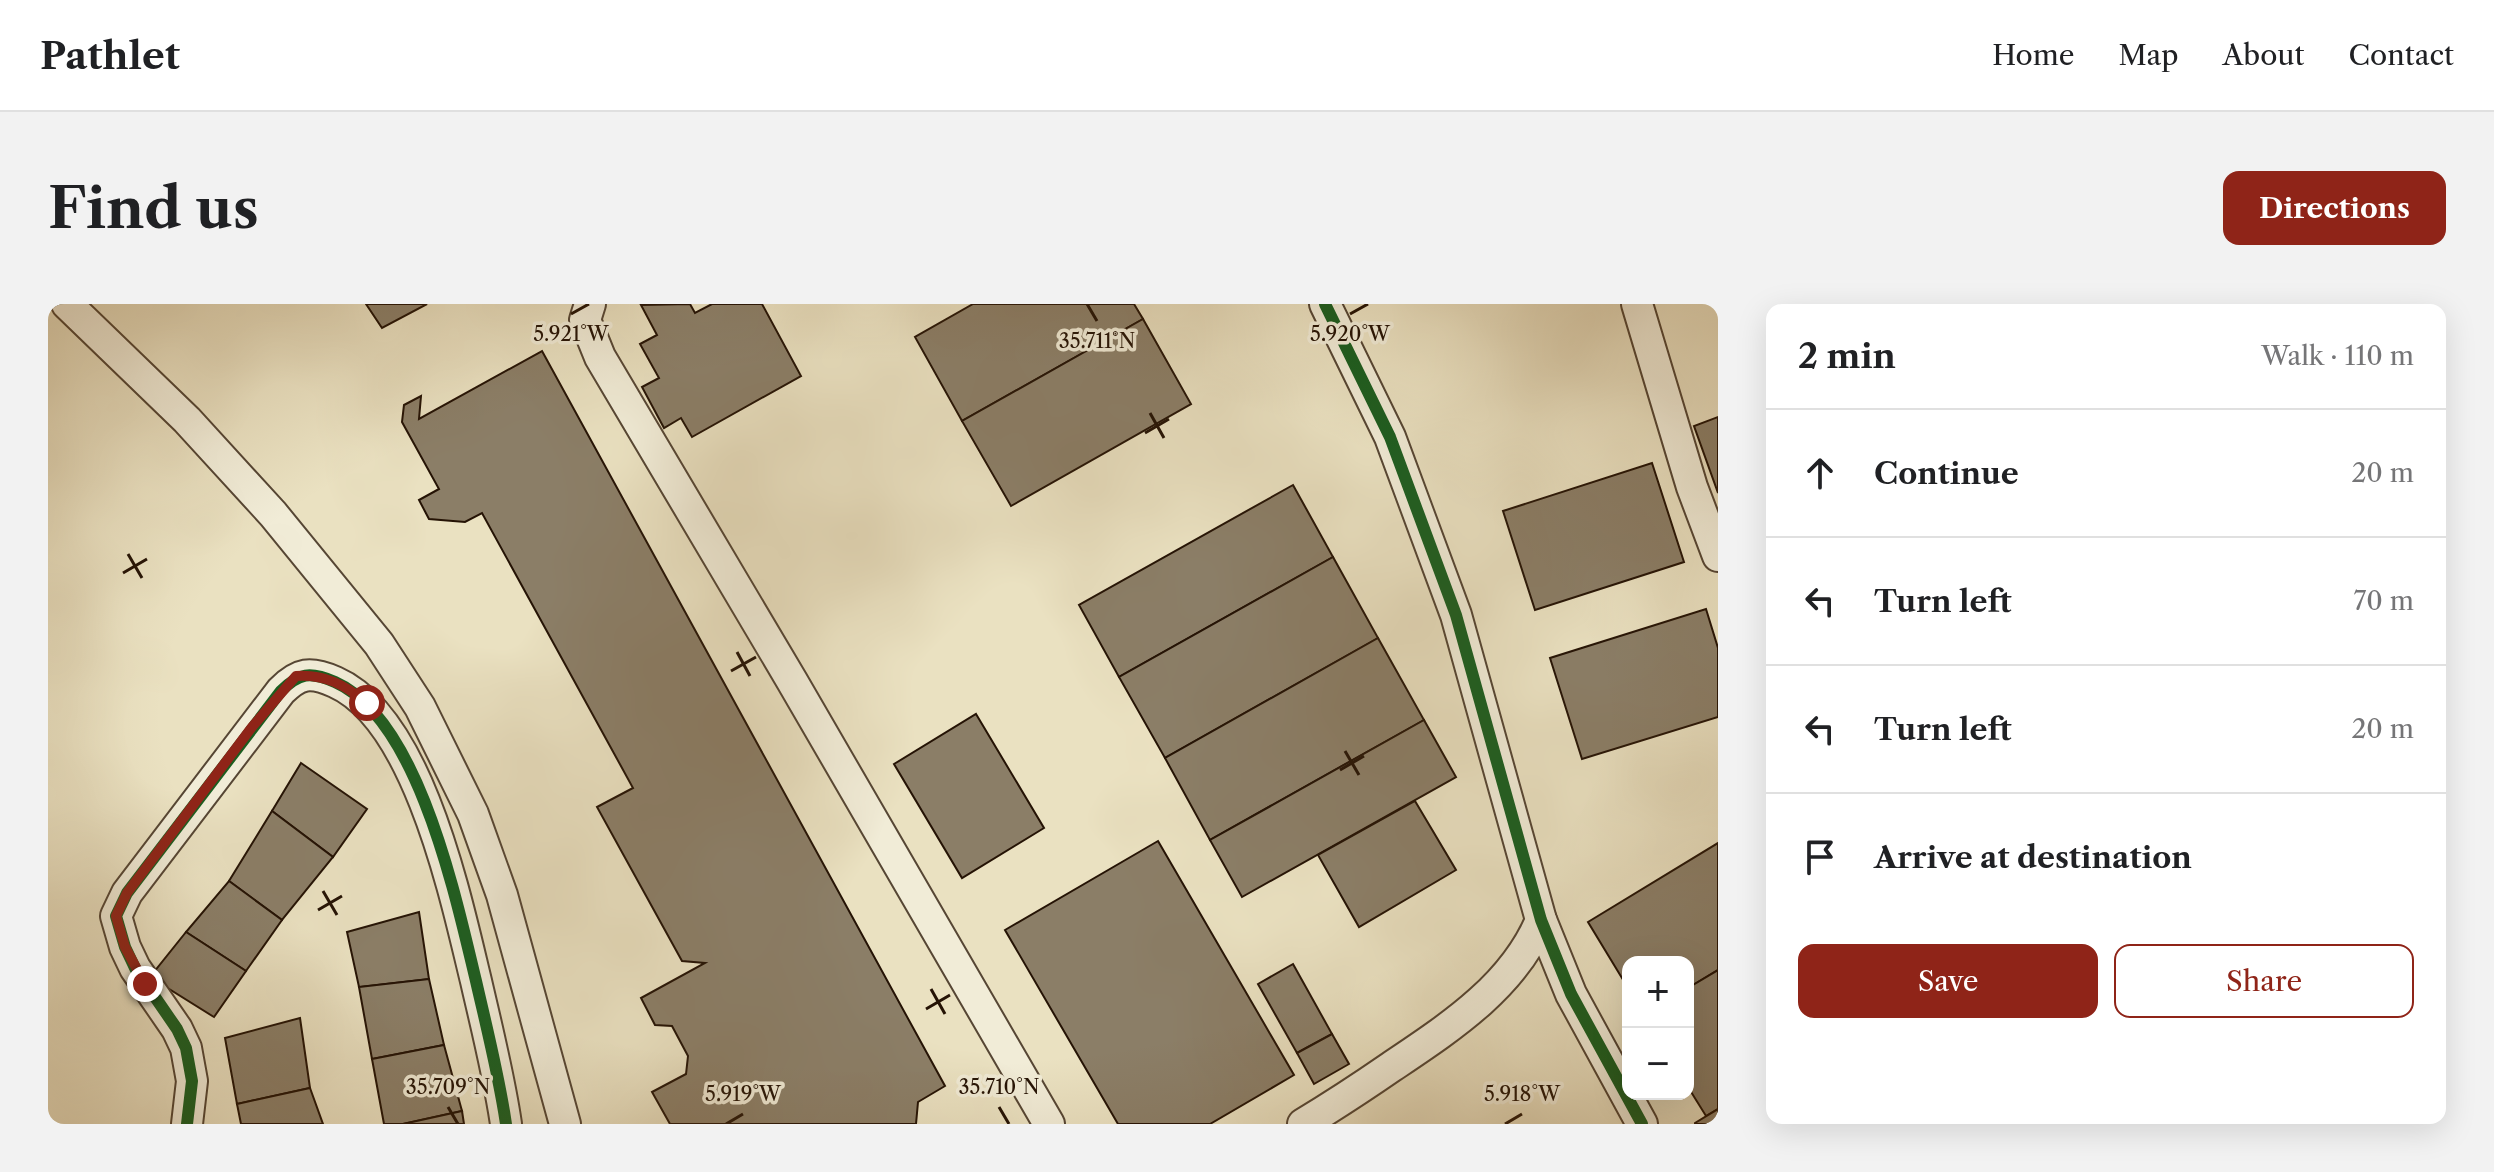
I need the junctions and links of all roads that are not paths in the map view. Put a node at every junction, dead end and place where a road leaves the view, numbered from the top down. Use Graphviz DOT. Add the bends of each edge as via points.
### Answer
graph roads {
  1 [pos="67,304"];
  2 [pos="590,304"];
  3 [pos="1325,304"];
  4 [pos="1637,304"];
  5 [pos="1718,556"];
  6 [pos="1541,920"];
  7 [pos="187,1124"];
  8 [pos="506,1124"];
  9 [pos="565,1124"];
  10 [pos="1049,1124"];
  11 [pos="1303,1124"];
  12 [pos="1642,1124"];
  1 -- 9 [label="street" via="187,420 273,514 379,644 420,707 473,814 502,895"];
  2 -- 10 [label="street" via="585,320 600,357"];
  3 -- 6 [label="street" via="1390,437 1456,615"];
  4 -- 5 [label="street"];
  6 -- 11 [label="street" via="1519,960 1452,1027"];
  6 -- 12 [label="street" via="1571,994"];
  7 -- 8 [label="street" via="192,1081 186,1048 135,968 116,916 127,893 281,691 296,676 308,675 340,684 367,703 403,755 450,875"];
}
